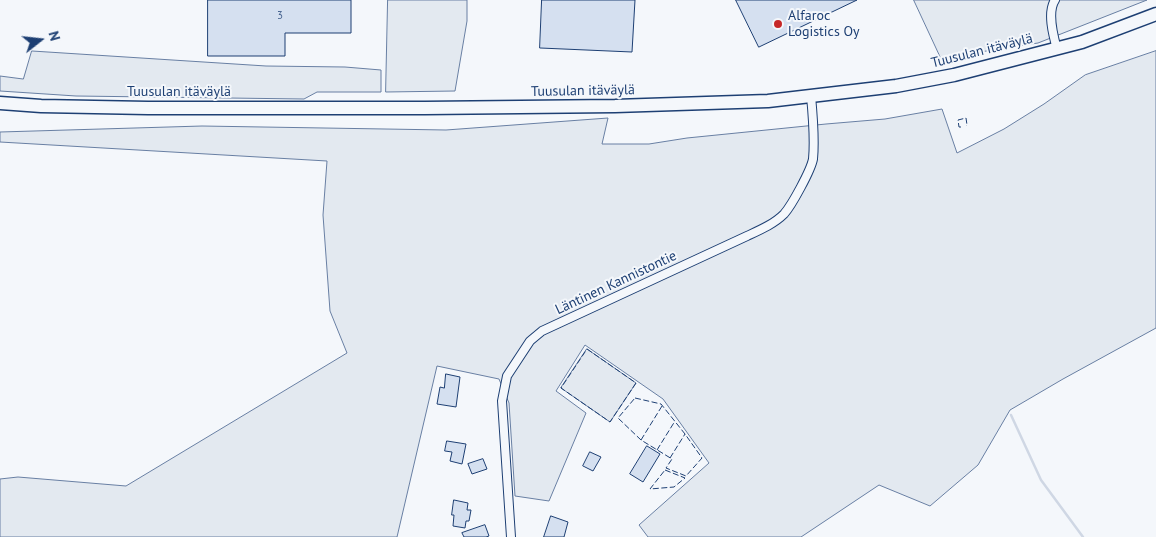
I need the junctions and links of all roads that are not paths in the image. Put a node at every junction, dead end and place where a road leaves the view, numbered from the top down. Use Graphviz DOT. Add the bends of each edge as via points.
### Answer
graph roads {
  1 [pos="1055,0"];
  2 [pos="1156,14"];
  3 [pos="1057,49"];
  4 [pos="811,96"];
  5 [pos="0,103"];
  6 [pos="510,537"];
  1 -- 3 [label="street" via="1052,4 1052,29"];
  2 -- 3 [label="main road, Tuusulan itäväylä"];
  3 -- 4 [label="main road, Tuusulan itäväylä" via="896,86"];
  4 -- 5 [label="main road, Tuusulan itäväylä" via="743,102 615,106 425,108 148,108"];
  4 -- 6 [label="street, Läntinen Kannistontie" via="813,161 784,214 747,236 542,331 530,341 507,376 502,401"];
}
